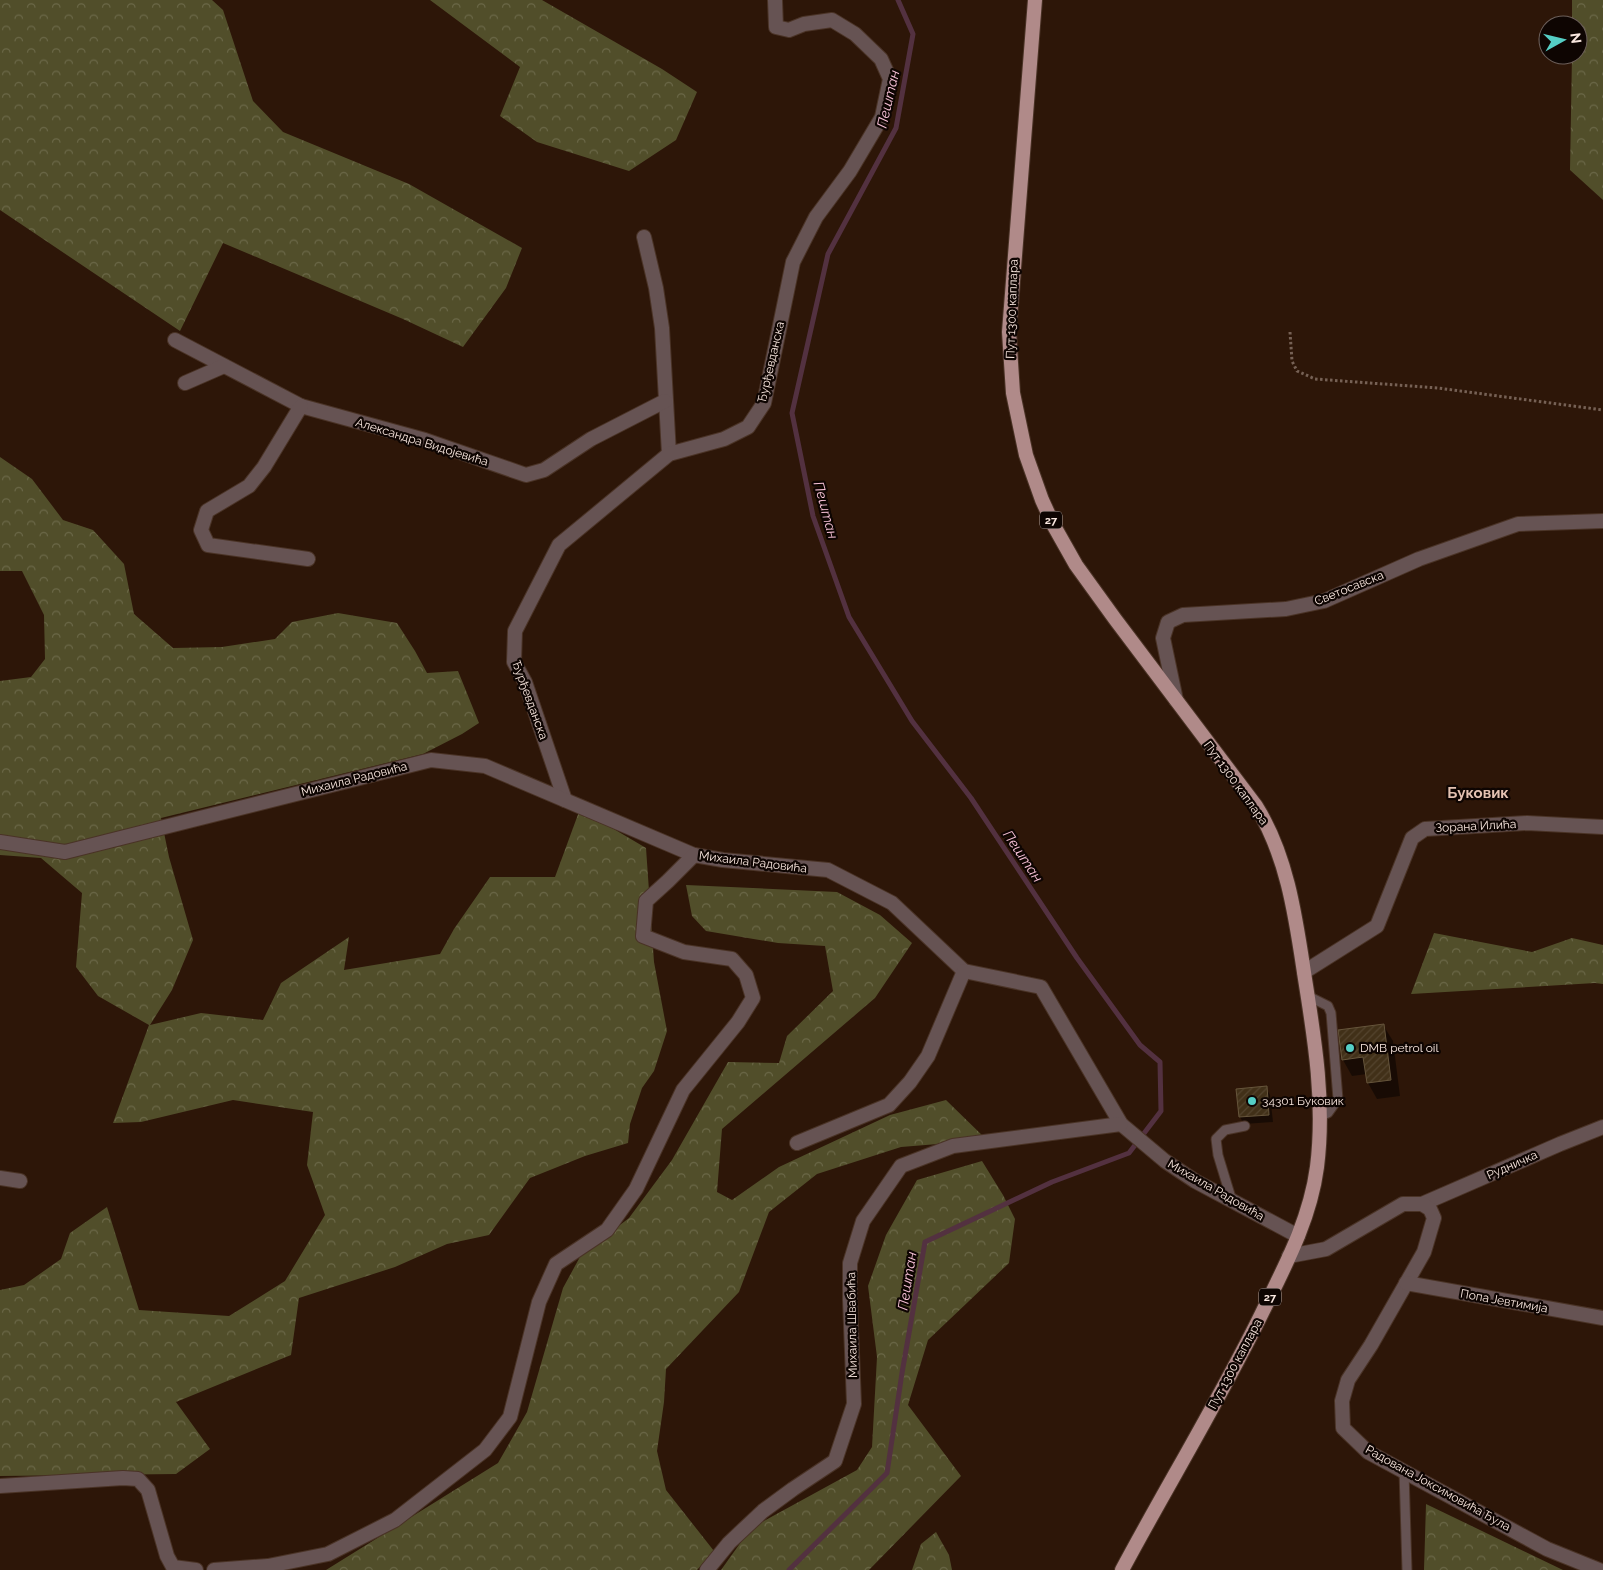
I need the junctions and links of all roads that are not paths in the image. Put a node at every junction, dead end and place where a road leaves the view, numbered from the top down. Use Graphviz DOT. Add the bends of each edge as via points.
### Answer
graph roads {
  1 [pos="775,0"];
  2 [pos="1035,0"];
  3 [pos="644,237"];
  4 [pos="175,340"];
  5 [pos="224,366"];
  6 [pos="185,383"];
  7 [pos="665,401"];
  8 [pos="301,406"];
  9 [pos="669,454"];
  10 [pos="1603,521"];
  11 [pos="308,559"];
  12 [pos="1176,700"];
  13 [pos="565,800"];
  14 [pos="1603,828"];
  15 [pos="0,842"];
  16 [pos="694,855"];
  17 [pos="964,971"];
  18 [pos="1304,972"];
  19 [pos="1308,996"];
  20 [pos="1320,1117"];
  21 [pos="1121,1124"];
  22 [pos="1245,1126"];
  23 [pos="1603,1127"];
  24 [pos="797,1144"];
  25 [pos="0,1178"];
  26 [pos="20,1181"];
  27 [pos="1232,1201"];
  28 [pos="1422,1204"];
  29 [pos="1298,1236"];
  30 [pos="1289,1256"];
  31 [pos="1406,1283"];
  32 [pos="1603,1318"];
  33 [pos="1404,1471"];
  34 [pos="0,1486"];
  35 [pos="196,1570"];
  36 [pos="214,1570"];
  37 [pos="707,1570"];
  38 [pos="1122,1570"];
  39 [pos="1407,1570"];
  40 [pos="1599,1570"];
  1 -- 9 [label="street, Ђурђевданска" via="776,27 789,30 832,20 855,34 881,59 890,79 882,117 850,171 816,217 793,262 764,403 748,427 724,439"];
  2 -- 12 [label="main road, Пут 1300 каплара / 27" via="1009,311 1009,352 1016,414 1042,500 1064,545"];
  3 -- 7 [label="street" via="662,328"];
  4 -- 5 [label="street, Александра Видојевића"];
  5 -- 6 [label="street"];
  5 -- 8 [label="street, Александра Видојевића"];
  7 -- 8 [label="street, Александра Видојевића" via="591,439 544,470 526,475 425,440"];
  7 -- 9 [label="street"];
  8 -- 11 [label="street" via="249,486 207,511 201,530 208,545"];
  9 -- 13 [label="street, Ђурђевданска" via="559,545 515,631 514,662 525,682"];
  10 -- 12 [label="street, Светосавска" via="1518,524 1419,559 1324,601 1286,609 1183,615 1168,622 1163,638"];
  12 -- 18 [label="main road, Пут 1300 каплара / 27" via="1256,806 1271,833 1286,876"];
  13 -- 15 [label="street, Михаила Радовића" via="485,766 431,760 65,852"];
  13 -- 16 [label="street, Михаила Радовића"];
  14 -- 18 [label="street, Зорана Илића" via="1528,823 1425,829 1412,838 1377,926"];
  16 -- 17 [label="street, Михаила Радовића" via="828,870 892,903"];
  16 -- 36 [label="street" via="646,901 643,936 684,952 732,960 746,975 753,998 738,1022 683,1090 636,1189 613,1222 607,1230 556,1264 539,1302 510,1417 485,1450 395,1520 328,1554 268,1566"];
  17 -- 21 [label="street, Михаила Радовића" via="1041,987"];
  17 -- 24 [label="street" via="928,1056 889,1104"];
  18 -- 19 [label="main road, Пут 1300 каплара / 27"];
  19 -- 20 [label="main road, Пут 1300 каплара / 27"];
  19 -- 20 [label="lane" via="1328,1006 1331,1013 1338,1099 1334,1107"];
  20 -- 29 [label="main road, Пут 1300 каплара / 27" via="1316,1170 1309,1206"];
  21 -- 27 [label="street, Михаила Радовића" via="1165,1161"];
  21 -- 37 [label="street, Михаила Швабића" via="953,1146 901,1166 863,1221 850,1263 854,1404 835,1461 763,1511 729,1543"];
  22 -- 27 [label="lane" via="1224,1130 1216,1139"];
  23 -- 28 [label="street, Рудничка"];
  25 -- 26 [label="street"];
  27 -- 29 [label="street, Михаила Радовића"];
  28 -- 30 [label="street" via="1403,1204 1326,1249"];
  28 -- 31 [label="street, Радована Јоксимовића Ђула" via="1430,1209 1434,1218 1424,1252"];
  29 -- 30 [label="main road, Пут 1300 каплара / 27"];
  30 -- 38 [label="main road, Пут 1300 каплара / 27" via="1235,1367"];
  31 -- 32 [label="street, Попа Јевтимија"];
  31 -- 33 [label="street, Радована Јоксимовића Ђула" via="1348,1380 1342,1401 1343,1428 1368,1452"];
  33 -- 39 [label="lane"];
  33 -- 40 [label="street, Радована Јоксимовића Ђула" via="1547,1549"];
  34 -- 35 [label="street" via="138,1479 148,1490 173,1567"];
}
